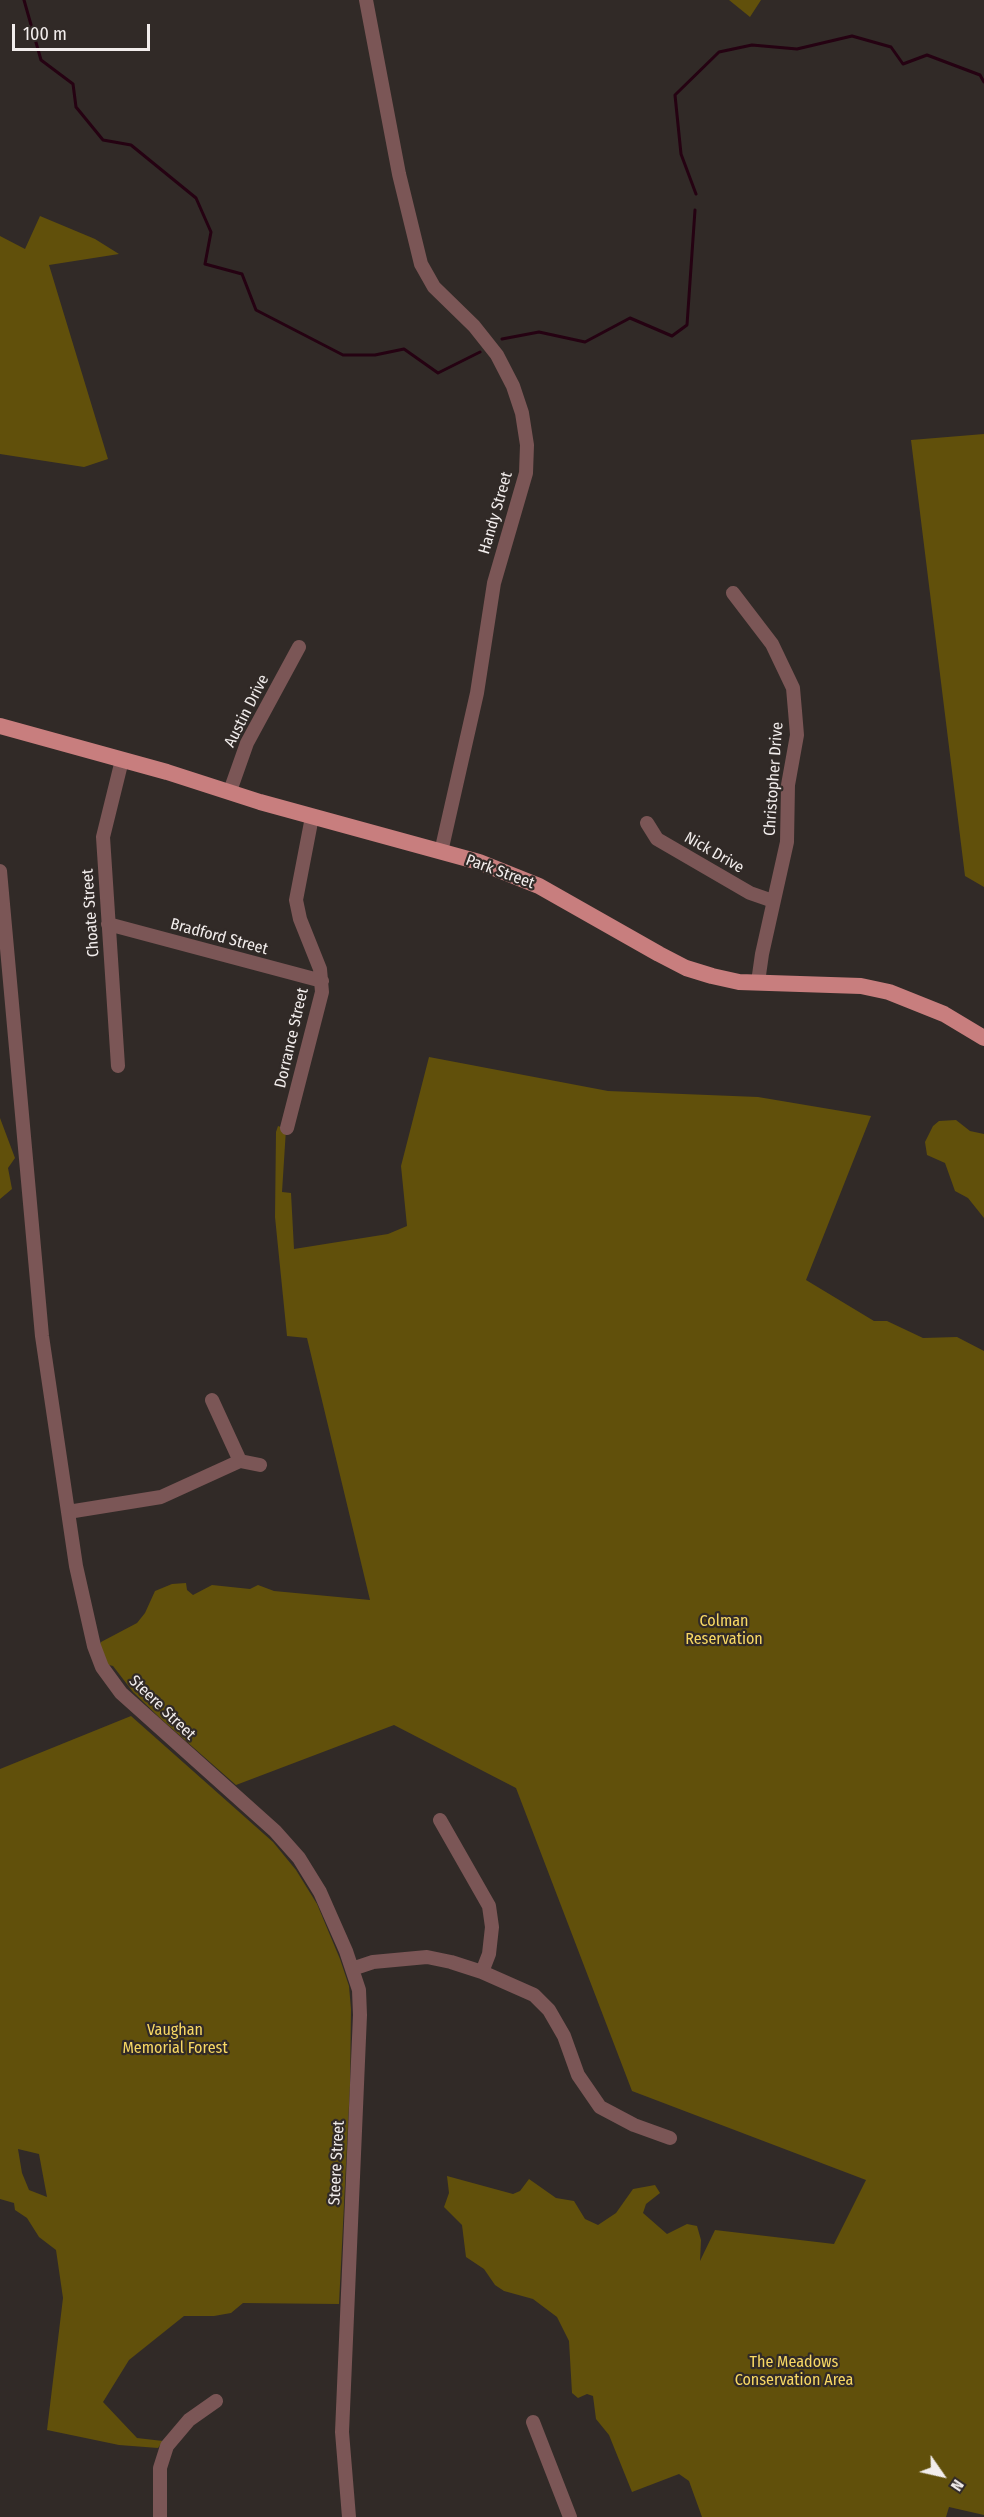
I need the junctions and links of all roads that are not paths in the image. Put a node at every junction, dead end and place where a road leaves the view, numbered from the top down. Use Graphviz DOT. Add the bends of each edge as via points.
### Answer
graph roads {
  1 [pos="366,0"];
  2 [pos="733,593"];
  3 [pos="299,647"];
  4 [pos="0,726"];
  5 [pos="122,760"];
  6 [pos="230,791"];
  7 [pos="312,817"];
  8 [pos="647,823"];
  9 [pos="441,852"];
  10 [pos="0,871"];
  11 [pos="772,901"];
  12 [pos="108,924"];
  13 [pos="322,981"];
  14 [pos="758,982"];
  15 [pos="984,1038"];
  16 [pos="118,1066"];
  17 [pos="287,1128"];
  18 [pos="212,1400"];
  19 [pos="240,1461"];
  20 [pos="260,1465"];
  21 [pos="68,1512"];
  22 [pos="440,1820"];
  23 [pos="352,1969"];
  24 [pos="482,1972"];
  25 [pos="670,2138"];
  26 [pos="216,2401"];
  27 [pos="534,2422"];
  28 [pos="160,2517"];
  29 [pos="349,2517"];
  30 [pos="570,2517"];
  1 -- 9 [label="street, Handy Street" via="399,174 421,264 434,287 474,326 496,355 513,386 527,445 526,473 494,583 477,693"];
  2 -- 11 [label="street, Christopher Drive" via="772,644 784,667 794,702 797,735 788,785 787,842"];
  3 -- 6 [label="street, Austin Drive" via="247,743"];
  4 -- 5 [label="main road, Park Street"];
  5 -- 6 [label="main road, Park Street"];
  5 -- 12 [label="street, Choate Street" via="103,837"];
  6 -- 7 [label="main road, Park Street"];
  7 -- 9 [label="main road, Park Street"];
  7 -- 13 [label="street, Dorrance Street" via="296,900"];
  8 -- 11 [label="street, Nick Drive" via="657,839 750,893"];
  9 -- 14 [label="main road, Park Street" via="539,886 686,968 739,982"];
  10 -- 21 [label="street, Steere Street" via="37,1288"];
  11 -- 14 [label="street, Christopher Drive"];
  12 -- 13 [label="street, Bradford Street"];
  12 -- 16 [label="street, Choate Street"];
  13 -- 17 [label="street, Dorrance Street" via="320,1003"];
  14 -- 15 [label="main road, Park Street" via="840,985 889,992 944,1014"];
  18 -- 19 [label="street"];
  19 -- 20 [label="street"];
  19 -- 21 [label="street" via="161,1497"];
  21 -- 23 [label="street, Steere Street" via="85,1614 102,1667 143,1715 245,1804 299,1858 320,1892"];
  22 -- 24 [label="street" via="489,1906 492,1927"];
  23 -- 24 [label="street" via="373,1962 427,1957"];
  23 -- 29 [label="street, Steere Street" via="359,1990 360,2015 342,2432"];
  24 -- 25 [label="street" via="534,1995 549,2010 564,2036 578,2075 600,2107 634,2126"];
  26 -- 28 [label="street" via="184,2425 167,2446 160,2468"];
  27 -- 30 [label="street"];
}
